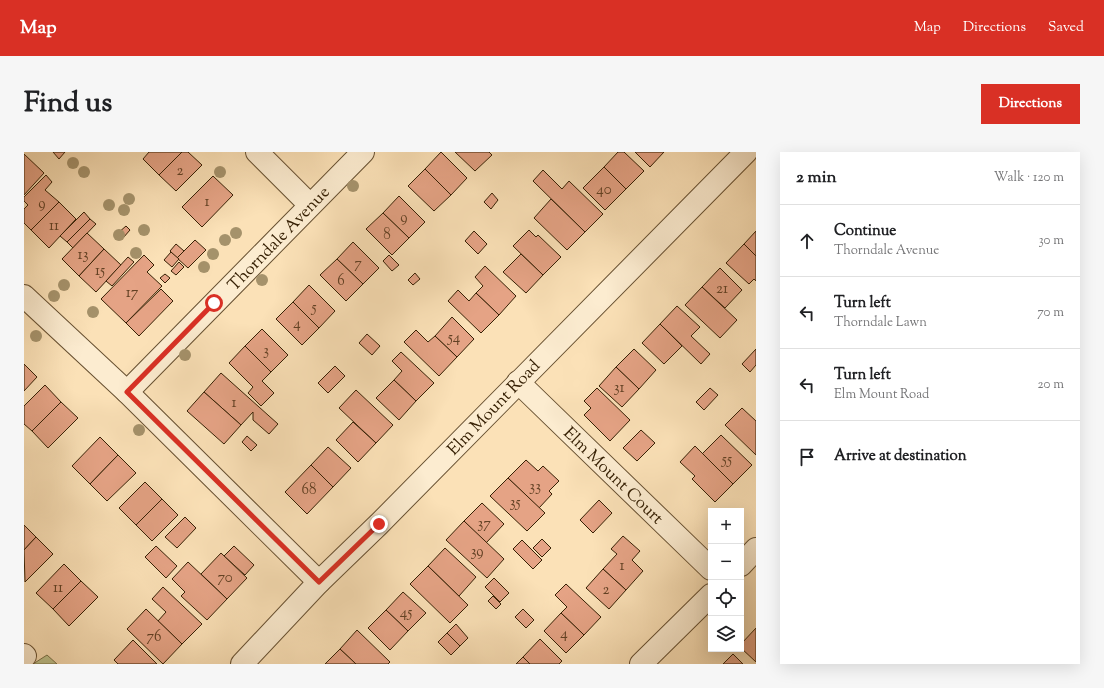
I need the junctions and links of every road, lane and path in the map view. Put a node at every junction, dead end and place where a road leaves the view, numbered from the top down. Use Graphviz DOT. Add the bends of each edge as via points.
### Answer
graph roads {
  1 [pos="257,152"];
  2 [pos="363,152"];
  3 [pos="746,152"];
  4 [pos="310,205"];
  5 [pos="24,296"];
  6 [pos="518,382"];
  7 [pos="127,392"];
  8 [pos="756,549"];
  9 [pos="744,562"];
  10 [pos="708,566"];
  11 [pos="319,582"];
  12 [pos="708,598"];
  13 [pos="242,664"];
  14 [pos="641,664"];
  1 -- 4 [label="street"];
  2 -- 4 [label="street, Thorndale Avenue"];
  3 -- 6 [label="street, Elm Mount Road"];
  4 -- 7 [label="street, Thorndale Avenue"];
  5 -- 7 [label="street"];
  6 -- 10 [label="street, Elm Mount Court"];
  6 -- 11 [label="street, Elm Mount Road"];
  7 -- 11 [label="street"];
  8 -- 9 [label="street"];
  11 -- 13 [label="street, Elm Mount Road"];
  12 -- 14 [label="street"];
}
